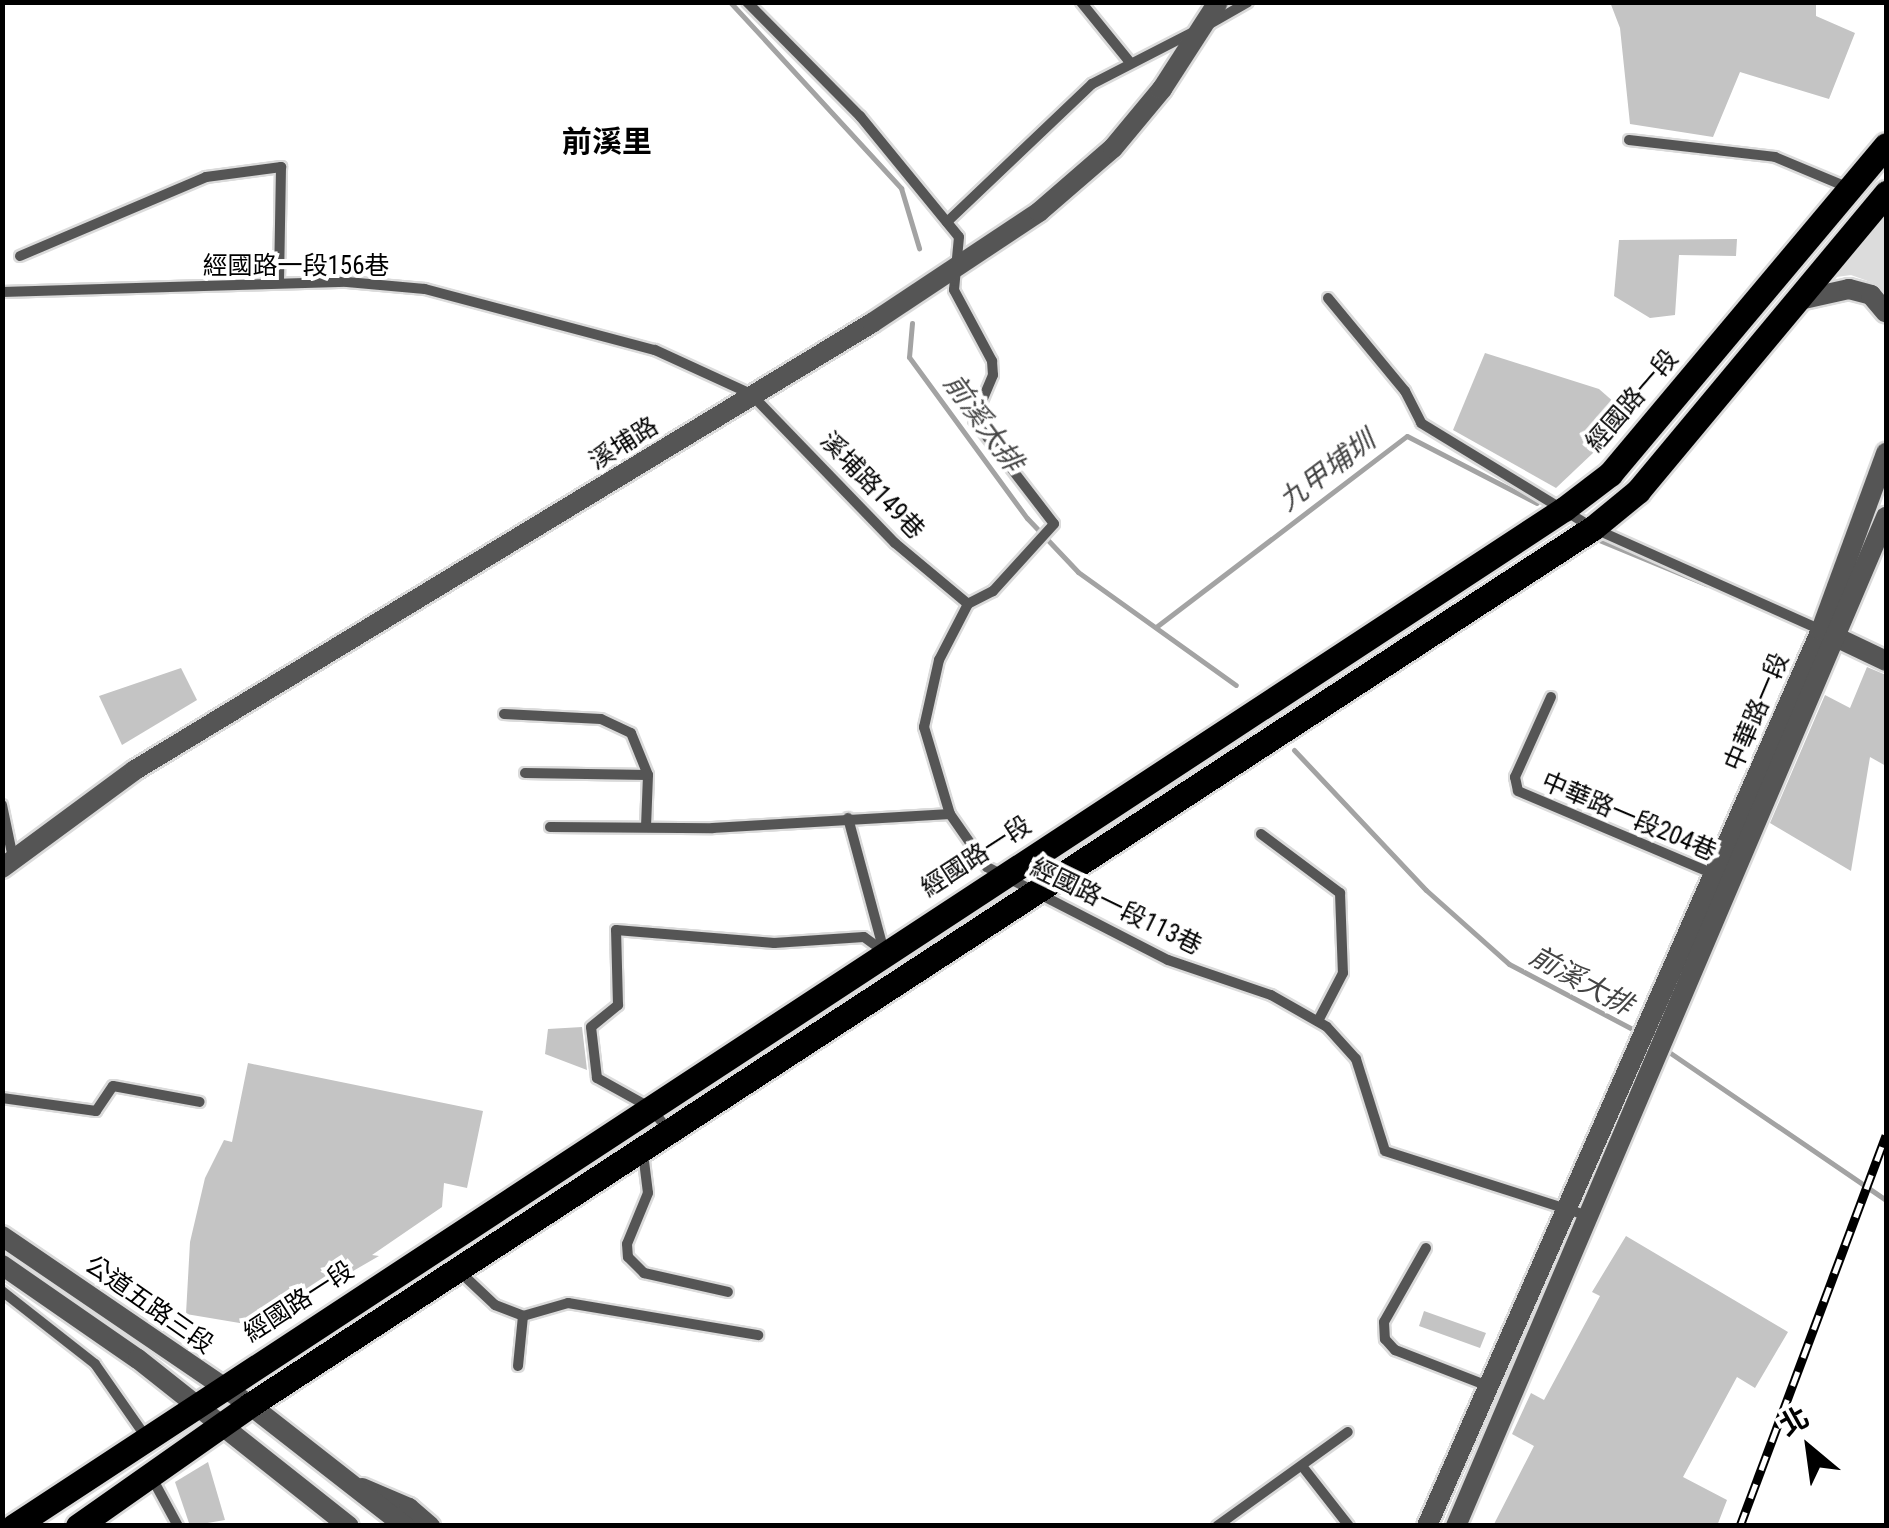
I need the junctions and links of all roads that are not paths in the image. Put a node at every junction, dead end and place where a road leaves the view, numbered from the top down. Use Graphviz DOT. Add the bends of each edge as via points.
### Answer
graph roads {
  1 [pos="748,2"];
  2 [pos="1081,2"];
  3 [pos="1218,2"];
  4 [pos="1248,2"];
  5 [pos="1205,26"];
  6 [pos="1128,61"];
  7 [pos="1629,140"];
  8 [pos="1886,144"];
  9 [pos="1850,188"];
  10 [pos="1886,193"];
  11 [pos="947,222"];
  12 [pos="20,256"];
  13 [pos="958,266"];
  14 [pos="279,283"];
  15 [pos="2,292"];
  16 [pos="1328,298"];
  17 [pos="1804,300"];
  18 [pos="1886,313"];
  19 [pos="751,394"];
  20 [pos="1886,453"];
  21 [pos="1564,509"];
  22 [pos="1886,517"];
  23 [pos="1593,528"];
  24 [pos="968,604"];
  25 [pos="1828,634"];
  26 [pos="1886,661"];
  27 [pos="1552,697"];
  28 [pos="504,714"];
  29 [pos="525,773"];
  30 [pos="648,775"];
  31 [pos="2,805"];
  32 [pos="950,814"];
  33 [pos="848,818"];
  34 [pos="550,827"];
  35 [pos="646,827"];
  36 [pos="1261,834"];
  37 [pos="8,863"];
  38 [pos="1006,876"];
  39 [pos="1722,878"];
  40 [pos="1035,892"];
  41 [pos="885,952"];
  42 [pos="1318,1021"];
  43 [pos="2,1098"];
  44 [pos="200,1102"];
  45 [pos="651,1108"];
  46 [pos="672,1134"];
  47 [pos="644,1153"];
  48 [pos="1576,1211"];
  49 [pos="2,1236"];
  50 [pos="1426,1248"];
  51 [pos="2,1265"];
  52 [pos="459,1271"];
  53 [pos="2,1291"];
  54 [pos="728,1292"];
  55 [pos="524,1316"];
  56 [pos="758,1335"];
  57 [pos="518,1366"];
  58 [pos="1488,1386"];
  59 [pos="223,1387"];
  60 [pos="250,1405"];
  61 [pos="194,1407"];
  62 [pos="219,1428"];
  63 [pos="1348,1432"];
  64 [pos="146,1438"];
  65 [pos="1302,1466"];
  66 [pos="152,1478"];
  67 [pos="362,1488"];
  68 [pos="333,1519"];
  69 [pos="1433,1524"];
  70 [pos="14,1526"];
  71 [pos="78,1526"];
  72 [pos="178,1526"];
  73 [pos="349,1526"];
  74 [pos="405,1526"];
  75 [pos="430,1526"];
  76 [pos="1217,1526"];
  77 [pos="1349,1526"];
  78 [pos="1456,1526"];
  1 -- 11 [label="lane" via="860,116"];
  2 -- 6 [label="lane"];
  3 -- 5 [label="street, 溪埔路"];
  4 -- 5 [label="lane"];
  5 -- 6 [label="lane"];
  5 -- 13 [label="street, 溪埔路" via="1113,148 1040,212"];
  6 -- 11 [label="lane" via="1058,114"];
  7 -- 9 [label="lane" via="1774,157"];
  8 -- 9 [label="main road, 經國路一段"];
  9 -- 21 [label="main road, 經國路一段" via="1610,474"];
  10 -- 17 [label="main road"];
  11 -- 13 [label="lane" via="959,238"];
  12 -- 14 [label="lane" via="206,177 281,167"];
  13 -- 19 [label="street, 溪埔路"];
  13 -- 24 [label="lane" via="954,290 992,361 993,376 974,420 1044,504 1052,531 993,590"];
  14 -- 15 [label="lane, 經國路一段156巷"];
  14 -- 19 [label="lane, 經國路一段156巷" via="425,289 656,350"];
  16 -- 21 [label="lane" via="1405,391 1421,423"];
  17 -- 18 [label="street" via="1849,288 1871,295"];
  17 -- 23 [label="main road" via="1638,491"];
  19 -- 24 [label="lane, 溪埔路149巷" via="895,543"];
  19 -- 37 [label="street, 溪埔路" via="135,770"];
  20 -- 25 [label="street, 中華路一段"];
  21 -- 23 [label="lane"];
  21 -- 38 [label="main road, 經國路一段"];
  22 -- 25 [label="street, 中華路一段"];
  23 -- 25 [label="lane"];
  23 -- 40 [label="main road"];
  24 -- 32 [label="lane" via="939,660 924,727"];
  25 -- 26 [label="street"];
  25 -- 39 [label="street, 中華路一段"];
  27 -- 39 [label="lane, 中華路一段204巷" via="1514,786 1637,846"];
  28 -- 30 [label="lane" via="618,724 638,744"];
  29 -- 30 [label="lane"];
  30 -- 35 [label="lane"];
  31 -- 37 [label="lane"];
  32 -- 33 [label="lane"];
  32 -- 38 [label="lane" via="988,866"];
  33 -- 35 [label="lane"];
  33 -- 41 [label="lane"];
  34 -- 35 [label="lane"];
  36 -- 42 [label="lane" via="1340,893 1343,974"];
  38 -- 40 [label="lane, 經國路一段113巷"];
  38 -- 41 [label="main road, 經國路一段"];
  39 -- 48 [label="street, 中華路一段"];
  40 -- 42 [label="lane, 經國路一段113巷" via="1168,960 1270,995"];
  40 -- 46 [label="main road"];
  41 -- 45 [label="main road, 經國路一段"];
  41 -- 45 [label="lane" via="864,937 756,943 616,930 618,1005 591,1026 597,1078"];
  42 -- 48 [label="lane, 經國路一段113巷" via="1356,1060 1385,1151"];
  43 -- 44 [label="lane" via="96,1111 113,1086"];
  45 -- 46 [label="lane"];
  45 -- 59 [label="main road, 經國路一段"];
  46 -- 47 [label="main road"];
  47 -- 52 [label="main road"];
  47 -- 54 [label="lane" via="648,1192 626,1244 628,1256 644,1273"];
  48 -- 58 [label="street"];
  48 -- 78 [label="street"];
  49 -- 59 [label="street, 公道五路三段"];
  50 -- 58 [label="lane" via="1384,1322 1385,1339 1395,1350"];
  51 -- 61 [label="street, 公道五路三段" via="109,1337"];
  52 -- 55 [label="lane" via="495,1304"];
  52 -- 60 [label="main road"];
  53 -- 64 [label="lane" via="95,1364"];
  55 -- 56 [label="lane" via="568,1303"];
  55 -- 57 [label="lane"];
  58 -- 69 [label="street"];
  59 -- 60 [label="street, 公道五路三段"];
  59 -- 61 [label="main road, 經國路一段"];
  60 -- 62 [label="main road"];
  60 -- 67 [label="street, 公道五路三段"];
  61 -- 62 [label="street, 公道五路三段"];
  61 -- 64 [label="main road, 經國路一段"];
  62 -- 66 [label="main road"];
  62 -- 68 [label="street, 公道五路三段"];
  63 -- 65 [label="lane"];
  64 -- 70 [label="main road, 經國路一段"];
  65 -- 76 [label="lane"];
  65 -- 77 [label="lane"];
  66 -- 71 [label="main road"];
  66 -- 72 [label="lane"];
  67 -- 74 [label="street, 公道五路三段"];
  67 -- 75 [label="street, 公道五路三段" via="400,1503"];
  68 -- 73 [label="street, 公道五路三段"];
}
